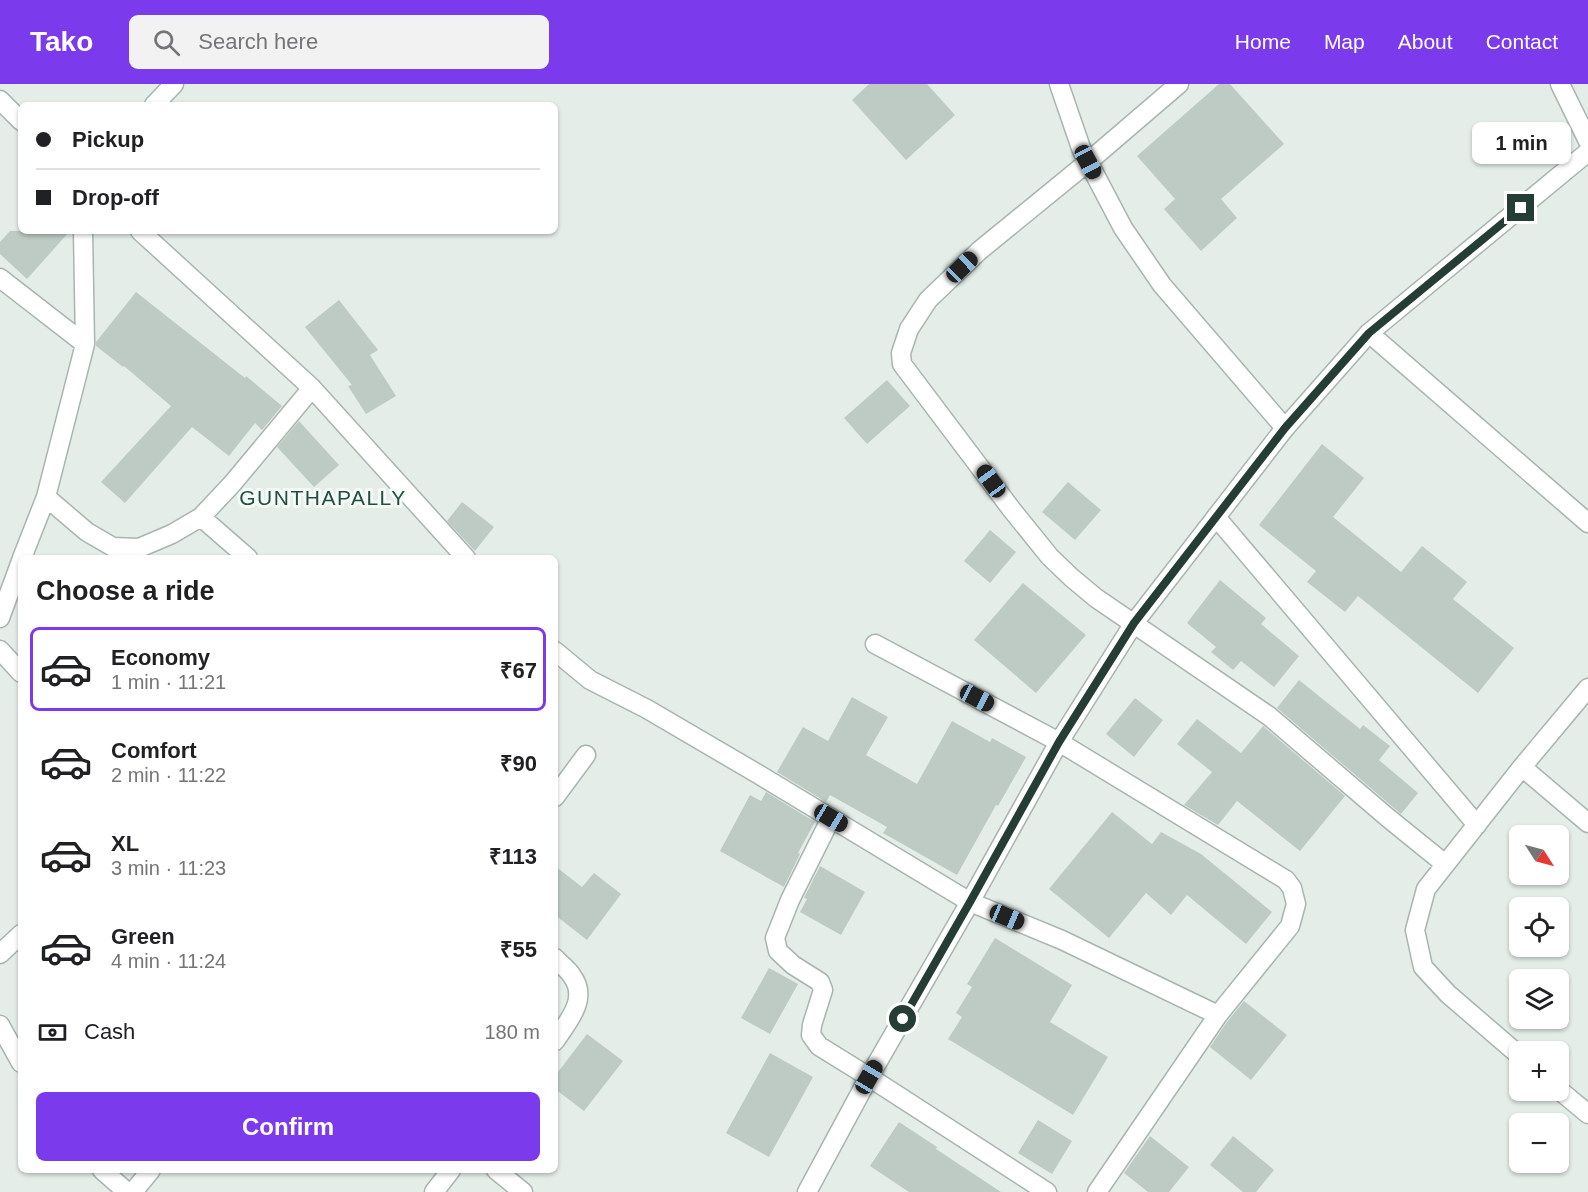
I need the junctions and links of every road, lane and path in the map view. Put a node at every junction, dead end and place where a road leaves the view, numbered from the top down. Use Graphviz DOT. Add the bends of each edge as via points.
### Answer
graph roads {
  1 [pos="174,84"];
  2 [pos="1059,84"];
  3 [pos="1179,84"];
  4 [pos="1560,84"];
  5 [pos="0,100"];
  6 [pos="157,102"];
  7 [pos="18,118"];
  8 [pos="1588,141"];
  9 [pos="1588,153"];
  10 [pos="1088,162"];
  11 [pos="83,234"];
  12 [pos="143,234"];
  13 [pos="0,278"];
  14 [pos="1369,333"];
  15 [pos="85,344"];
  16 [pos="312,388"];
  17 [pos="1285,428"];
  18 [pos="46,498"];
  19 [pos="201,517"];
  20 [pos="1216,517"];
  21 [pos="1588,523"];
  22 [pos="112,553"];
  23 [pos="24,555"];
  24 [pos="245,555"];
  25 [pos="463,555"];
  26 [pos="18,568"];
  27 [pos="3,597"];
  28 [pos="0,618"];
  29 [pos="1134,623"];
  30 [pos="875,644"];
  31 [pos="0,650"];
  32 [pos="558,653"];
  33 [pos="18,670"];
  34 [pos="1588,688"];
  35 [pos="1059,742"];
  36 [pos="586,755"];
  37 [pos="1522,767"];
  38 [pos="558,794"];
  39 [pos="831,818"];
  40 [pos="1588,823"];
  41 [pos="1477,825"];
  42 [pos="1445,864"];
  43 [pos="970,902"];
  44 [pos="18,937"];
  45 [pos="0,954"];
  46 [pos="558,961"];
  47 [pos="1218,1015"];
  48 [pos="0,1025"];
  49 [pos="558,1036"];
  50 [pos="1509,1047"];
  51 [pos="18,1058"];
  52 [pos="869,1077"];
  53 [pos="1569,1098"];
  54 [pos="1588,1114"];
  55 [pos="105,1173"];
  56 [pos="149,1173"];
  57 [pos="449,1173"];
  58 [pos="500,1173"];
  59 [pos="127,1192"];
  60 [pos="133,1192"];
  61 [pos="434,1192"];
  62 [pos="524,1192"];
  63 [pos="807,1192"];
  64 [pos="1047,1192"];
  65 [pos="1097,1192"];
  1 -- 6 [label="street"];
  2 -- 10 [label="street"];
  3 -- 10 [label="street"];
  4 -- 8 [label="street"];
  5 -- 7 [label="street"];
  9 -- 14 [label="street"];
  10 -- 17 [label="street" via="1123,228 1162,285"];
  10 -- 29 [label="street" via="979,251 928,300 909,329 901,353 903,364 1050,557 1096,598"];
  11 -- 15 [label="street"];
  12 -- 16 [label="street"];
  13 -- 15 [label="street"];
  14 -- 17 [label="street"];
  14 -- 21 [label="street"];
  15 -- 18 [label="street"];
  16 -- 19 [label="street"];
  16 -- 25 [label="street"];
  17 -- 20 [label="street"];
  18 -- 22 [label="street"];
  18 -- 23 [label="street"];
  19 -- 22 [label="street" via="139,548"];
  19 -- 24 [label="street"];
  20 -- 29 [label="street"];
  20 -- 41 [label="street"];
  26 -- 27 [label="street"];
  27 -- 28 [label="street"];
  29 -- 35 [label="street"];
  29 -- 42 [label="street" via="1269,716"];
  30 -- 35 [label="street"];
  31 -- 33 [label="street"];
  32 -- 39 [label="street" via="590,680 647,709"];
  34 -- 37 [label="street"];
  35 -- 43 [label="street"];
  35 -- 47 [label="street" via="1239,850 1286,880 1292,888 1296,904 1290,926"];
  36 -- 38 [label="street"];
  37 -- 40 [label="street"];
  37 -- 41 [label="street"];
  39 -- 43 [label="street"];
  39 -- 52 [label="street" via="775,938 778,951 820,982 823,990 811,1035 819,1046"];
  41 -- 42 [label="street"];
  42 -- 50 [label="street" via="1426,888 1415,930 1423,967"];
  43 -- 47 [label="street" via="1062,940"];
  43 -- 52 [label="street"];
  44 -- 45 [label="street"];
  46 -- 49 [label="street" via="573,977 579,995 576,1008"];
  47 -- 65 [label="street"];
  48 -- 51 [label="street"];
  52 -- 63 [label="street"];
  52 -- 64 [label="street"];
  53 -- 54 [label="street"];
  55 -- 59 [label="street"];
  56 -- 60 [label="street"];
  57 -- 61 [label="street"];
  58 -- 62 [label="street"];
}
